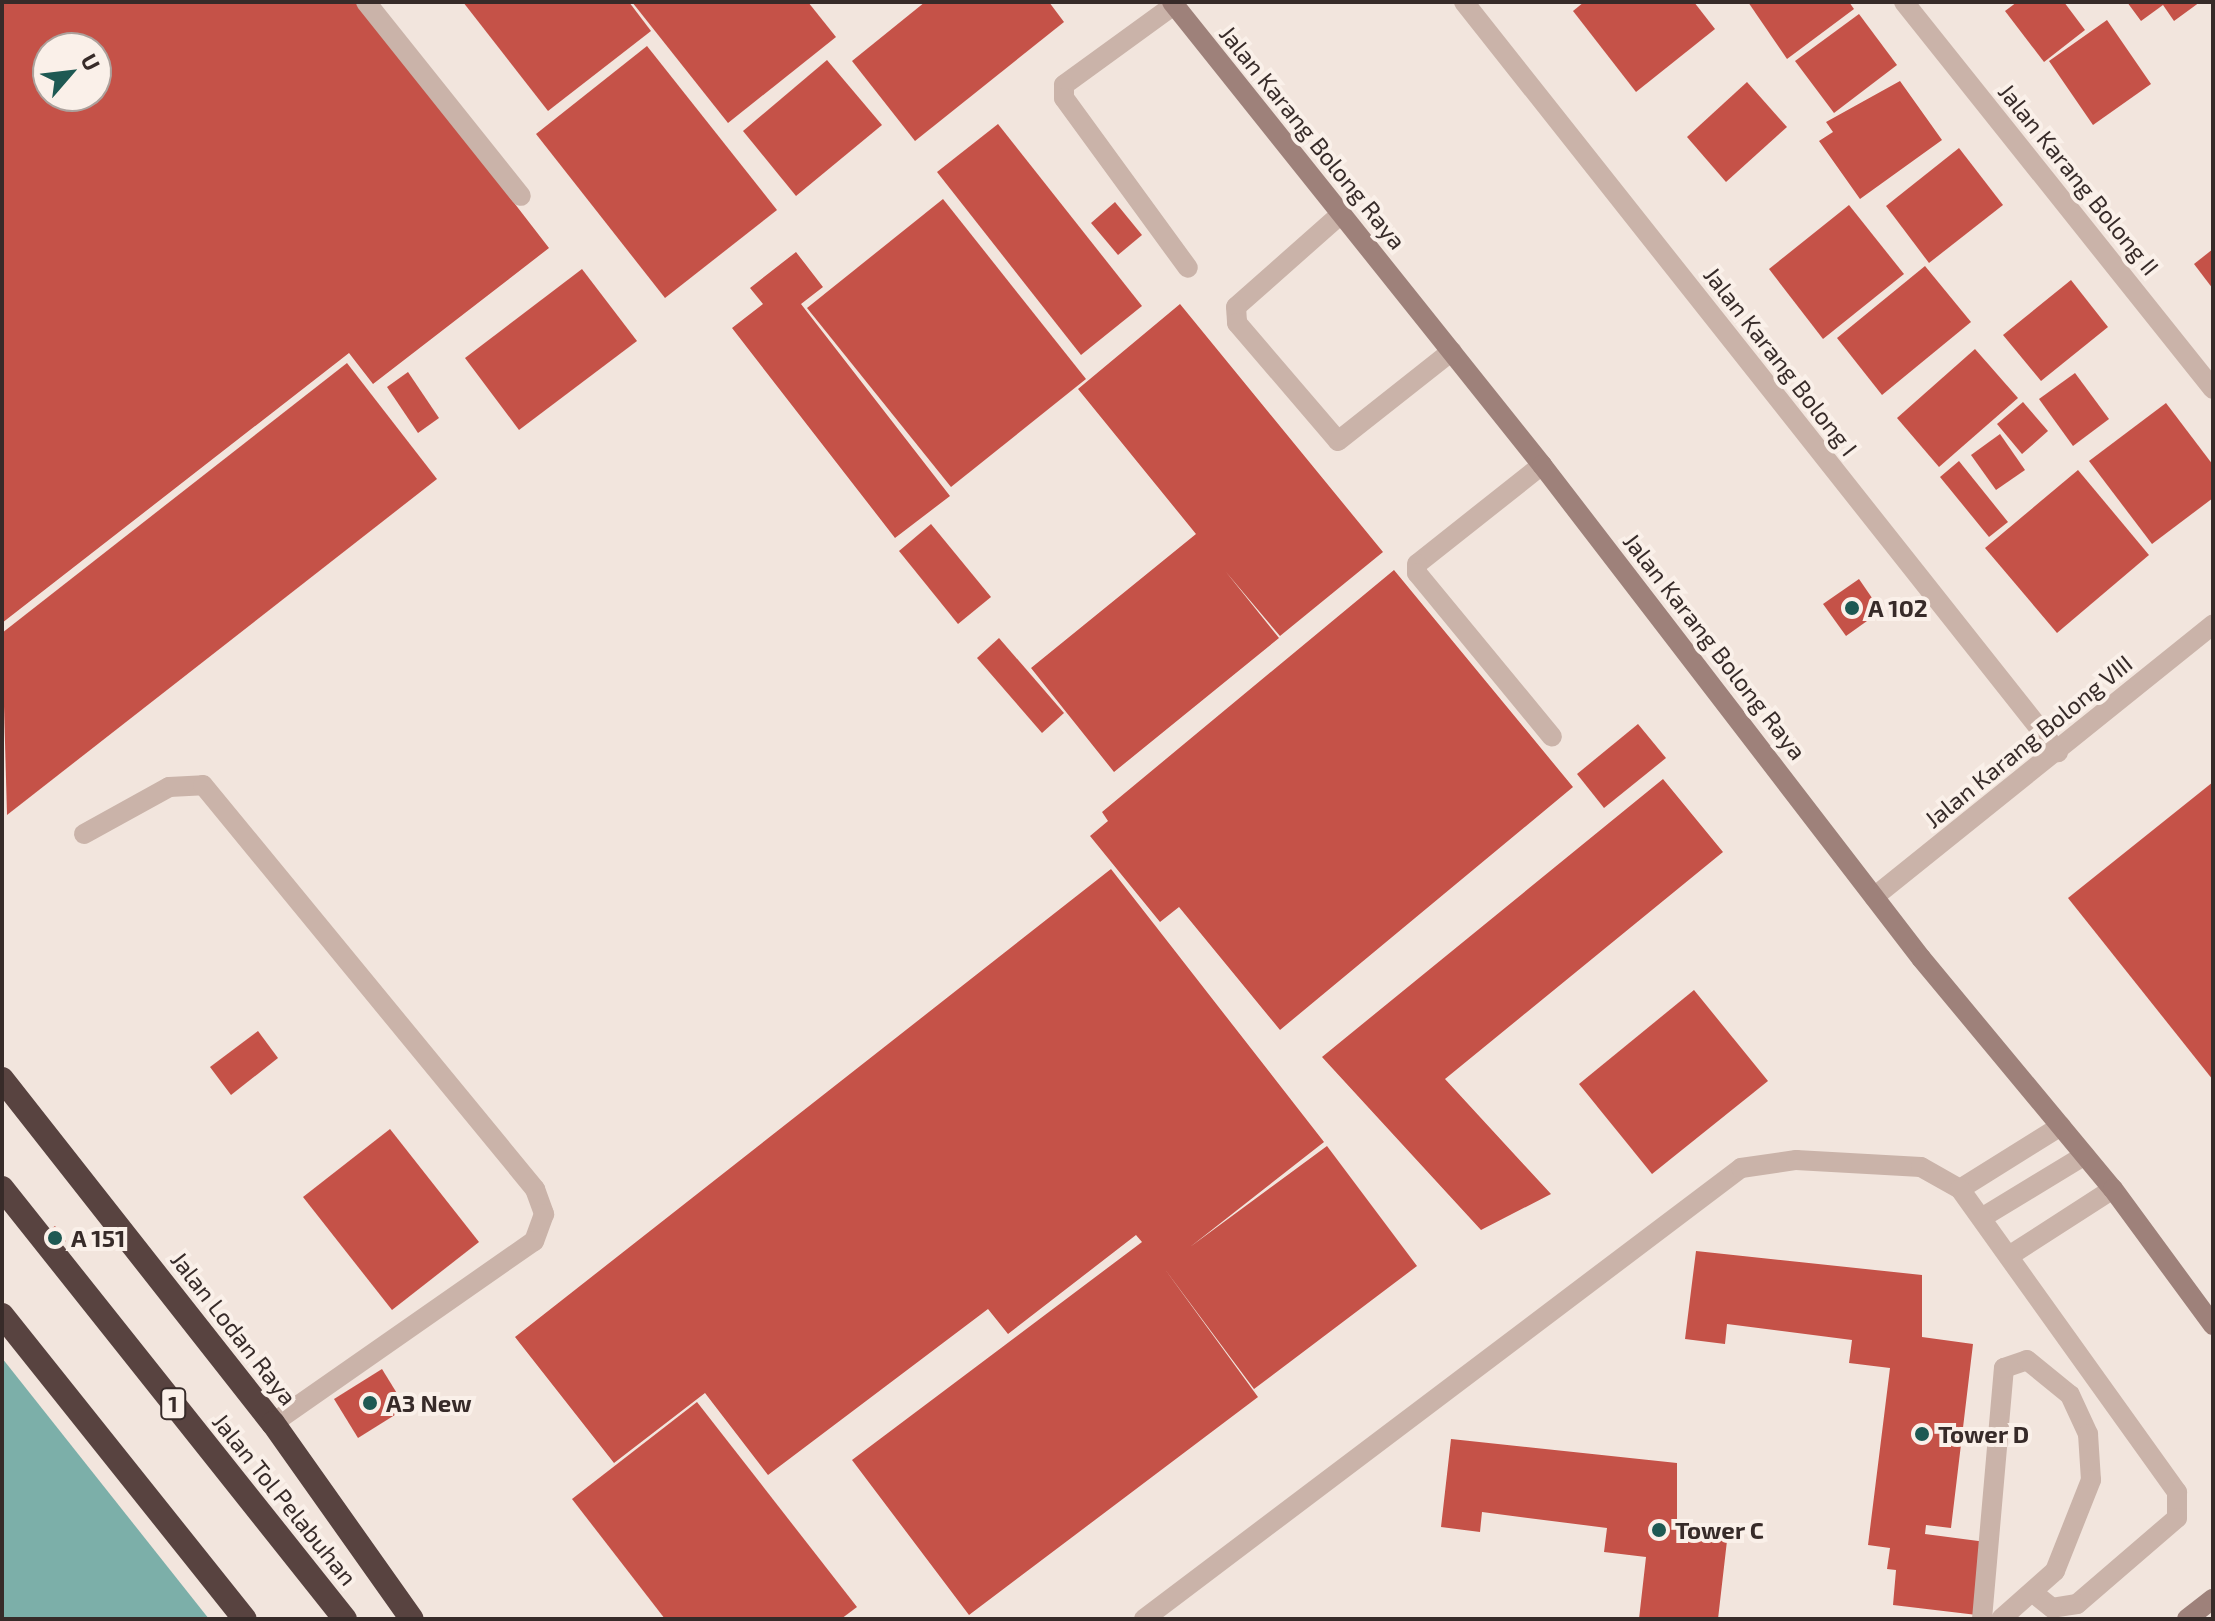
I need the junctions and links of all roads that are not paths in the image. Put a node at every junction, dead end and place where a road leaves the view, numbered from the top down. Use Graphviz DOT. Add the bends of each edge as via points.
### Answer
graph roads {
  1 [pos="366,2"];
  2 [pos="1464,2"];
  3 [pos="1904,2"];
  4 [pos="1173,4"];
  5 [pos="521,196"];
  6 [pos="1341,214"];
  7 [pos="1188,268"];
  8 [pos="1452,351"];
  9 [pos="2213,389"];
  10 [pos="1542,465"];
  11 [pos="2213,624"];
  12 [pos="1552,737"];
  13 [pos="2058,752"];
  14 [pos="84,834"];
  15 [pos="1874,897"];
  16 [pos="2,1079"];
  17 [pos="2061,1126"];
  18 [pos="2085,1155"];
  19 [pos="2,1188"];
  20 [pos="1960,1189"];
  21 [pos="2113,1189"];
  22 [pos="1983,1217"];
  23 [pos="2012,1254"];
  24 [pos="2,1315"];
  25 [pos="2213,1325"];
  26 [pos="273,1423"];
  27 [pos="2035,1594"];
  28 [pos="2213,1599"];
  29 [pos="245,1619"];
  30 [pos="345,1619"];
  31 [pos="412,1619"];
  32 [pos="1144,1619"];
  33 [pos="1982,1619"];
  34 [pos="2001,1619"];
  35 [pos="2187,1619"];
  1 -- 5 [label="street"];
  2 -- 13 [label="street, Jalan Karang Bolong I"];
  3 -- 9 [label="street, Jalan Karang Bolong II"];
  4 -- 6 [label="street, Jalan Karang Bolong Raya"];
  4 -- 7 [label="street" via="1064,85 1064,98"];
  6 -- 8 [label="street, Jalan Karang Bolong Raya"];
  6 -- 8 [label="street" via="1236,307 1237,323 1338,441"];
  8 -- 10 [label="street, Jalan Karang Bolong Raya"];
  10 -- 12 [label="street" via="1417,564 1417,573"];
  10 -- 15 [label="street, Jalan Karang Bolong Raya"];
  11 -- 13 [label="street, Jalan Karang Bolong VIII"];
  13 -- 15 [label="street, Jalan Karang Bolong VIII"];
  14 -- 26 [label="street" via="169,787 203,785 535,1189 544,1214 534,1241"];
  15 -- 17 [label="street, Jalan Karang Bolong Raya"];
  16 -- 26 [label="highway, Jalan Lodan Raya"];
  17 -- 18 [label="street, Jalan Karang Bolong Raya"];
  17 -- 20 [label="street"];
  18 -- 21 [label="street, Jalan Karang Bolong Raya"];
  18 -- 22 [label="street"];
  19 -- 30 [label="highway, Jalan Tol Pelabuhan / 1"];
  20 -- 22 [label="street"];
  20 -- 32 [label="street" via="1921,1167 1864,1160 1741,1168"];
  21 -- 23 [label="street"];
  21 -- 25 [label="street, Jalan Karang Bolong Raya"];
  22 -- 23 [label="street"];
  23 -- 27 [label="street" via="2177,1492 2177,1518 2156,1542 2077,1604 2052,1608"];
  24 -- 29 [label="highway"];
  26 -- 31 [label="highway, Jalan Lodan Raya"];
  27 -- 33 [label="street" via="2055,1571 2091,1480 2088,1434 2070,1395 2027,1360 2013,1359 2004,1368"];
  27 -- 34 [label="street"];
  28 -- 35 [label="street"];
}
